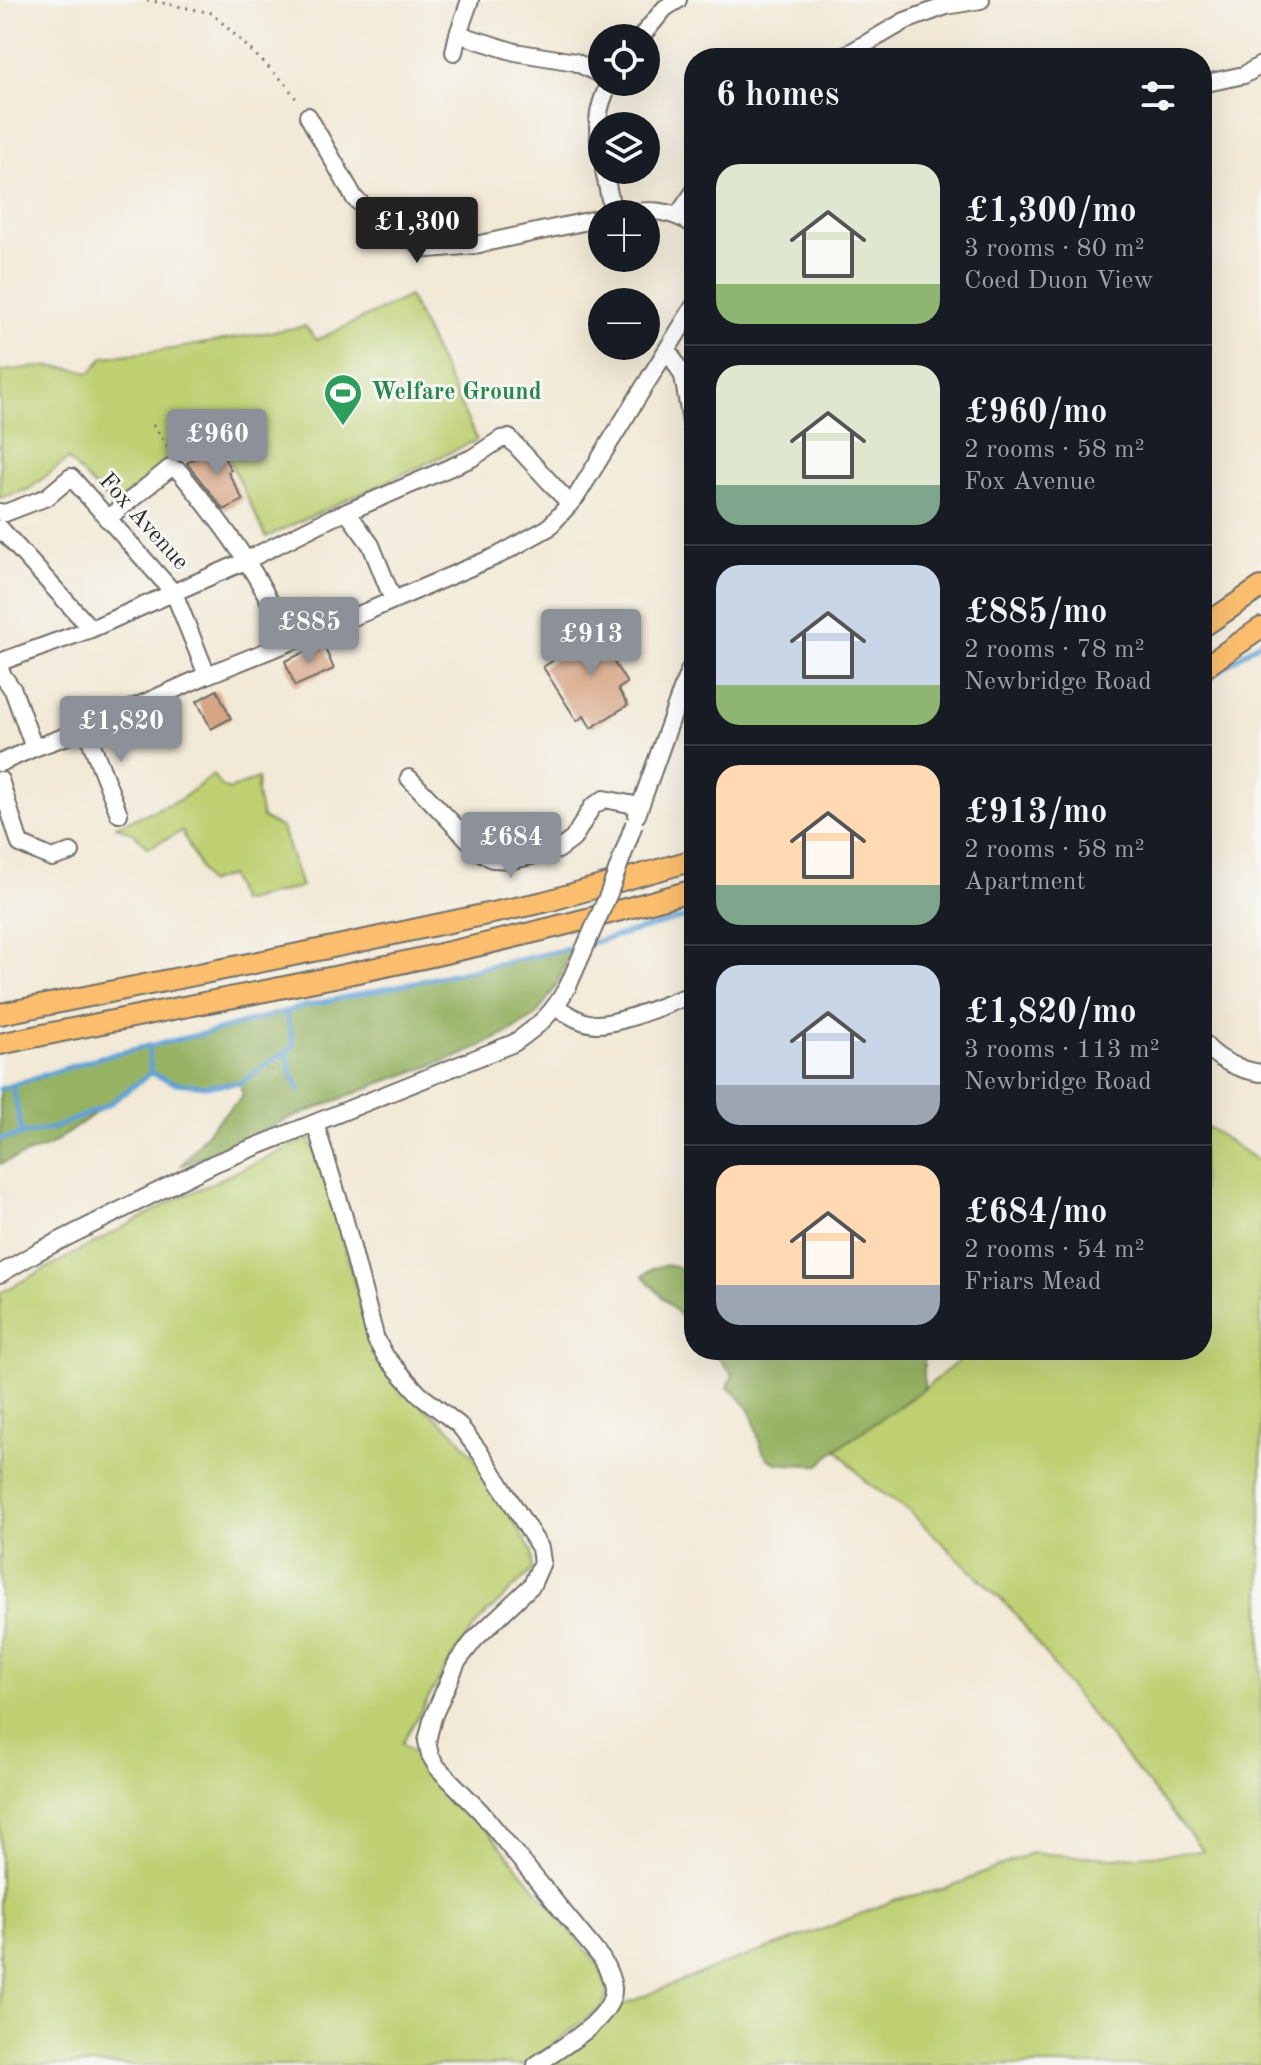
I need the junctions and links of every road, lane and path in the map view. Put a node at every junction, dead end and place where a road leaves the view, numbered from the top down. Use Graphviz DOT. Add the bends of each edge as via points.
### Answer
graph roads {
  1 [pos="147,0"];
  2 [pos="470,0"];
  3 [pos="678,0"];
  4 [pos="981,0"];
  5 [pos="652,24"];
  6 [pos="458,34"];
  7 [pos="858,48"];
  8 [pos="454,52"];
  9 [pos="1261,65"];
  10 [pos="588,68"];
  11 [pos="1212,82"];
  12 [pos="308,116"];
  13 [pos="684,206"];
  14 [pos="660,212"];
  15 [pos="678,215"];
  16 [pos="684,219"];
  17 [pos="588,221"];
  18 [pos="684,323"];
  19 [pos="668,350"];
  20 [pos="684,379"];
  21 [pos="153,425"];
  22 [pos="175,470"];
  23 [pos="570,504"];
  24 [pos="0,512"];
  25 [pos="347,512"];
  26 [pos="107,519"];
  27 [pos="0,528"];
  28 [pos="247,560"];
  29 [pos="1261,587"];
  30 [pos="174,593"];
  31 [pos="393,600"];
  32 [pos="1212,620"];
  33 [pos="1261,628"];
  34 [pos="91,629"];
  35 [pos="288,643"];
  36 [pos="1212,662"];
  37 [pos="1,671"];
  38 [pos="207,675"];
  39 [pos="684,684"];
  40 [pos="86,729"];
  41 [pos="34,748"];
  42 [pos="0,763"];
  43 [pos="409,778"];
  44 [pos="0,780"];
  45 [pos="640,806"];
  46 [pos="119,814"];
  47 [pos="71,852"];
  48 [pos="684,863"];
  49 [pos="684,893"];
  50 [pos="684,997"];
  51 [pos="556,1007"];
  52 [pos="0,1014"];
  53 [pos="0,1044"];
  54 [pos="1212,1051"];
  55 [pos="1261,1073"];
  56 [pos="315,1123"];
  57 [pos="0,1274"];
  58 [pos="536,2065"];
  1 -- 12 [label="path" via="212,13 285,83"];
  2 -- 6 [label="street"];
  3 -- 5 [label="street"];
  4 -- 7 [label="street" via="905,21"];
  6 -- 8 [label="street"];
  6 -- 10 [label="street"];
  9 -- 11 [label="street"];
  12 -- 17 [label="street" via="355,199 393,230 429,249 475,245"];
  13 -- 15 [label="street"];
  14 -- 15 [label="street"];
  15 -- 16 [label="street"];
  18 -- 19 [label="street"];
  19 -- 20 [label="street"];
  19 -- 23 [label="street"];
  21 -- 22 [label="path" via="177,459"];
  22 -- 26 [label="street" via="170,468"];
  22 -- 28 [label="street"];
  23 -- 25 [label="street" via="509,438"];
  23 -- 31 [label="street" via="548,528 499,555"];
  24 -- 26 [label="street, Fox Avenue" via="47,497 71,477"];
  25 -- 28 [label="street"];
  25 -- 31 [label="street" via="371,545"];
  26 -- 30 [label="street, Fox Avenue"];
  27 -- 34 [label="street"];
  28 -- 30 [label="street"];
  28 -- 35 [label="street"];
  29 -- 32 [label="main road"];
  30 -- 34 [label="street"];
  30 -- 38 [label="street, Fox Avenue"];
  31 -- 35 [label="street"];
  33 -- 36 [label="main road"];
  34 -- 37 [label="street"];
  35 -- 38 [label="street"];
  37 -- 41 [label="street"];
  38 -- 40 [label="street"];
  39 -- 45 [label="street"];
  40 -- 41 [label="street"];
  40 -- 46 [label="street"];
  41 -- 42 [label="street"];
  43 -- 45 [label="street" via="492,859 558,850 604,799"];
  44 -- 47 [label="street" via="20,844 52,858"];
  45 -- 51 [label="street, bridge" via="609,893"];
  48 -- 52 [label="main road" via="544,902"];
  49 -- 53 [label="main road" via="488,944"];
  50 -- 51 [label="street" via="595,1024"];
  51 -- 56 [label="street" via="514,1043"];
  54 -- 55 [label="street"];
  56 -- 57 [label="street" via="215,1163"];
  56 -- 58 [label="street" via="376,1340 419,1394 459,1425 540,1548 542,1562 532,1585 457,1662 427,1741 437,1767 520,1858 609,1974 614,1990 607,2011"];
}
